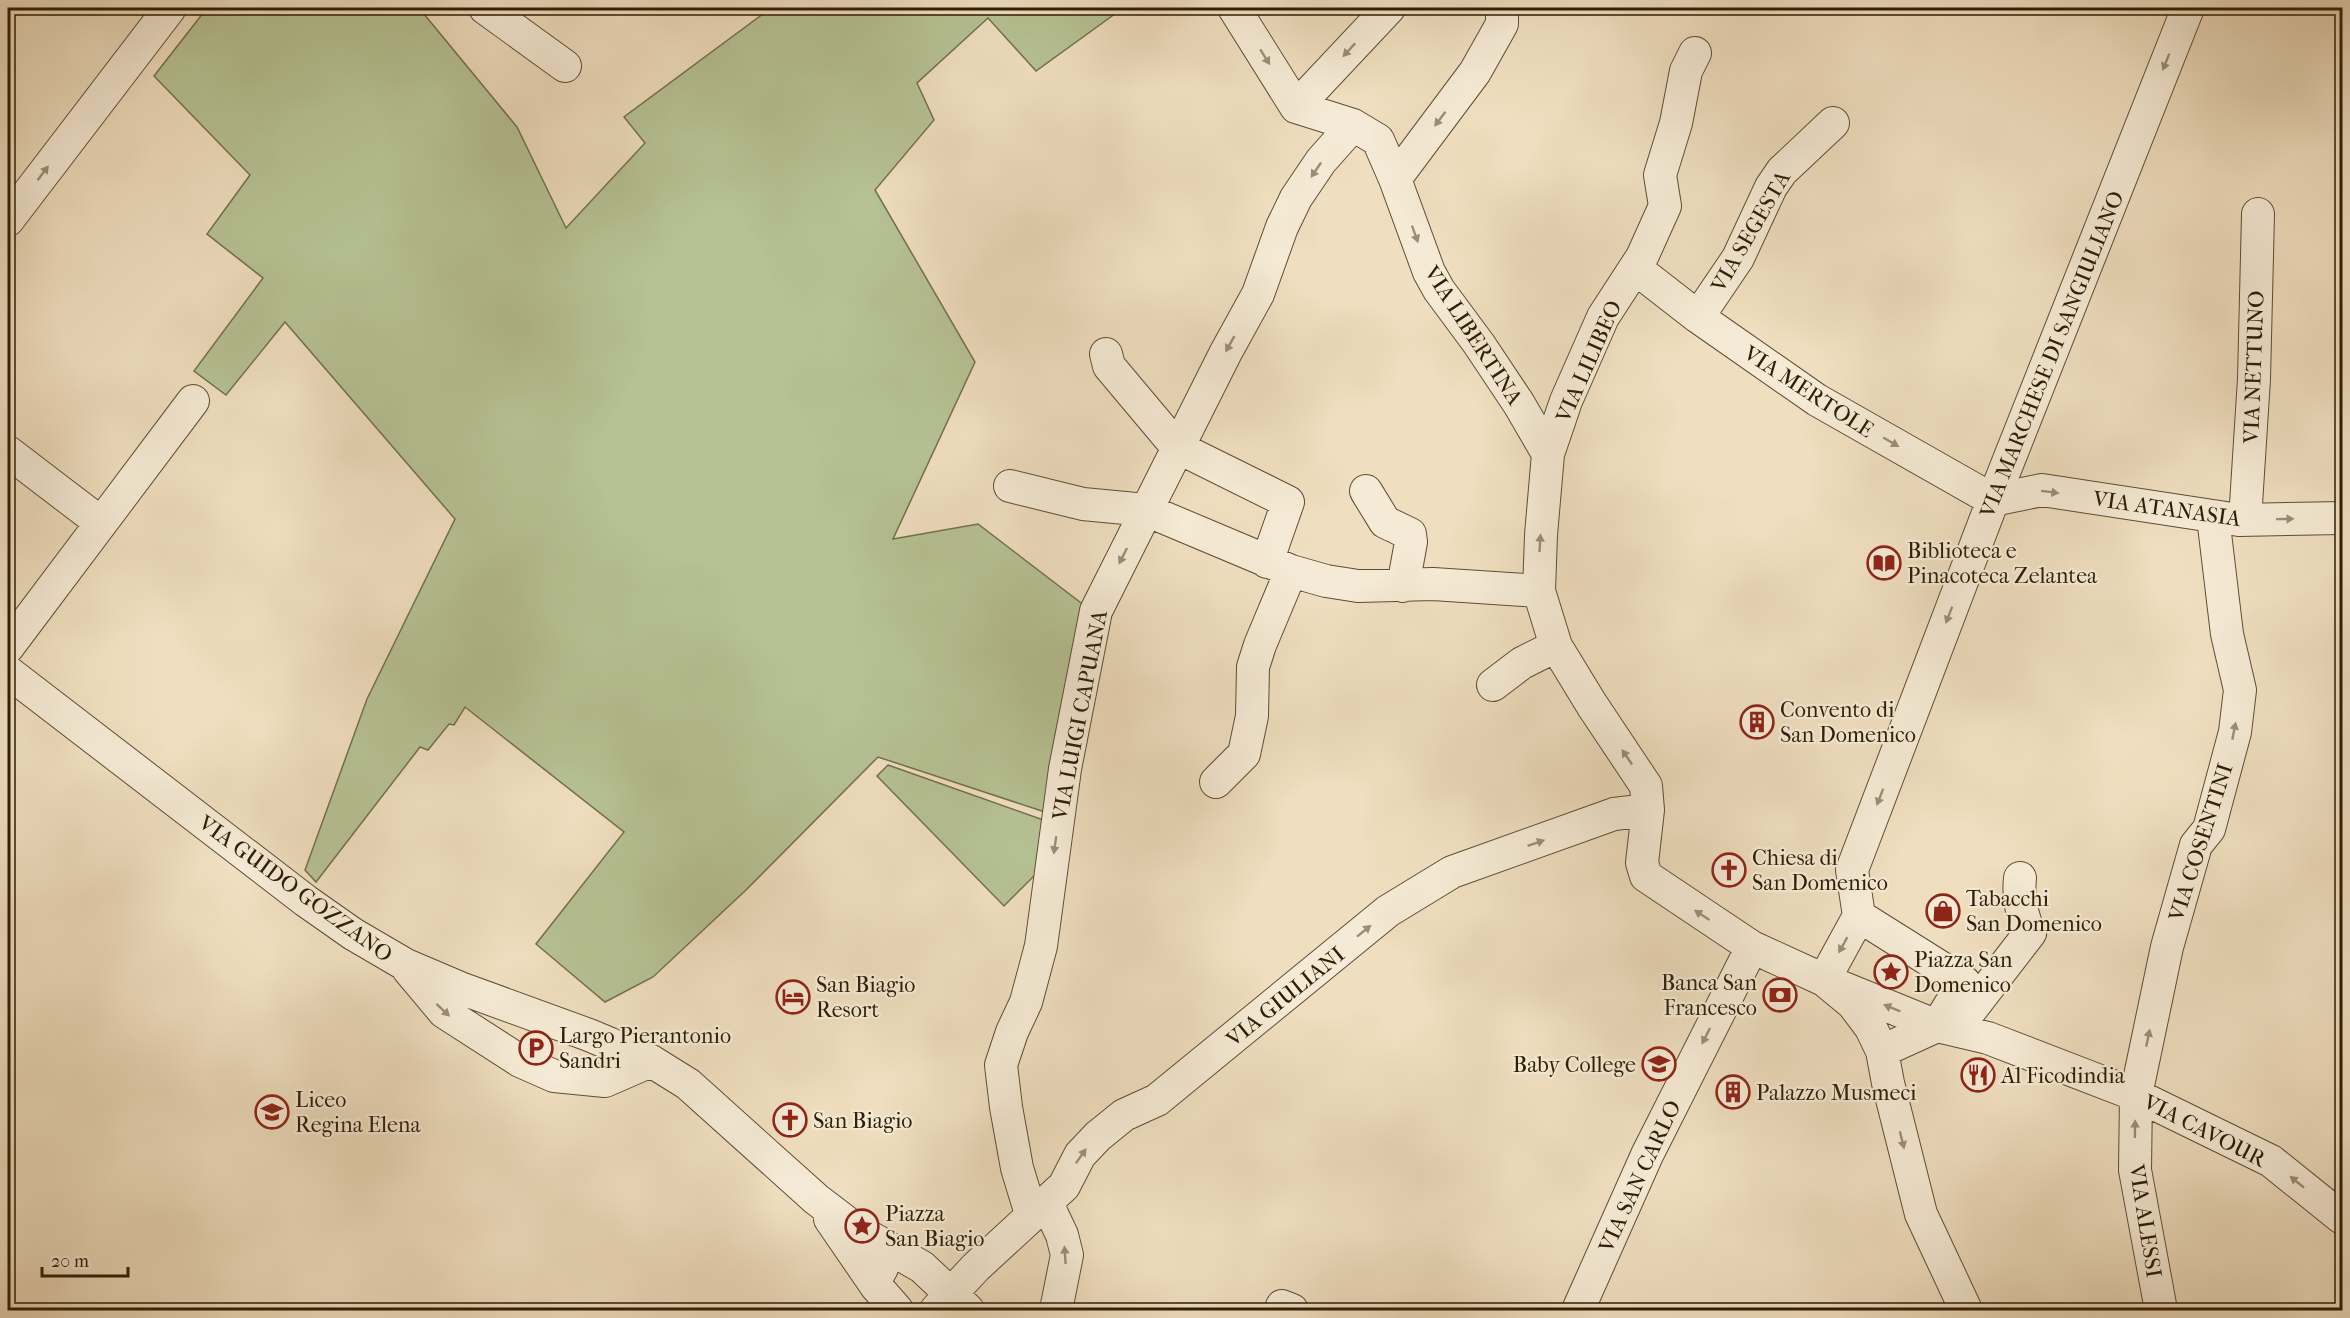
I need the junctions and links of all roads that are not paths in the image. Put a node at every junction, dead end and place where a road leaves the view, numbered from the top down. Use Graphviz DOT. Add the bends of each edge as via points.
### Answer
graph roads {
  1 [pos="170,8"];
  2 [pos="485,8"];
  3 [pos="1234,8"];
  4 [pos="1389,8"];
  5 [pos="1502,8"];
  6 [pos="2188,8"];
  7 [pos="1695,53"];
  8 [pos="565,66"];
  9 [pos="1296,107"];
  10 [pos="1833,123"];
  11 [pos="1353,125"];
  12 [pos="1395,179"];
  13 [pos="2258,214"];
  14 [pos="8,220"];
  15 [pos="1635,268"];
  16 [pos="1698,317"];
  17 [pos="1106,354"];
  18 [pos="193,401"];
  19 [pos="1177,447"];
  20 [pos="8,452"];
  21 [pos="1548,454"];
  22 [pos="1011,486"];
  23 [pos="1366,491"];
  24 [pos="1993,500"];
  25 [pos="1146,510"];
  26 [pos="2213,517"];
  27 [pos="2343,518"];
  28 [pos="2245,520"];
  29 [pos="101,523"];
  30 [pos="1279,566"];
  31 [pos="1403,586"];
  32 [pos="1539,591"];
  33 [pos="1556,646"];
  34 [pos="8,647"];
  35 [pos="8,672"];
  36 [pos="1493,685"];
  37 [pos="1216,782"];
  38 [pos="1648,810"];
  39 [pos="2020,878"];
  40 [pos="1859,916"];
  41 [pos="1752,946"];
  42 [pos="406,965"];
  43 [pos="1824,980"];
  44 [pos="1946,1028"];
  45 [pos="1882,1051"];
  46 [pos="651,1061"];
  47 [pos="2136,1095"];
  48 [pos="816,1198"];
  49 [pos="1039,1208"];
  50 [pos="2343,1218"];
  51 [pos="907,1259"];
  52 [pos="876,1286"];
  53 [pos="952,1305"];
  54 [pos="897,1311"];
  55 [pos="1056,1311"];
  56 [pos="1578,1311"];
  57 [pos="1966,1311"];
  58 [pos="2161,1311"];
  14 -- 1 [label="street, one-way"];
  2 -- 8 [label="street"];
  3 -- 9 [label="street, one-way"];
  4 -- 9 [label="street, one-way"];
  5 -- 12 [label="street, one-way" via="1502,24 1475,72"];
  6 -- 24 [label="street, VIA MARCHESE DI SANGIULIANO, one-way"];
  7 -- 15 [label="street, VIA LILIBEO" via="1686,71 1660,175 1665,206"];
  9 -- 11 [label="street, VIA LIBERTINA"];
  10 -- 16 [label="street, VIA SEGESTA" via="1782,171 1738,258"];
  11 -- 12 [label="street, VIA LIBERTINA" via="1378,140"];
  11 -- 19 [label="street, VIA LUIGI CAPUANA, one-way" via="1321,161 1296,198 1258,294"];
  12 -- 21 [label="street, VIA LIBERTINA, one-way" via="1438,290 1479,344"];
  13 -- 28 [label="street, VIA NETTUNO" via="2254,379"];
  15 -- 16 [label="street, VIA MERTOLE"];
  15 -- 21 [label="street, VIA LILIBEO" via="1603,317 1566,401"];
  16 -- 24 [label="street, VIA MERTOLE, one-way" via="1817,400"];
  17 -- 19 [label="street" via="1109,366"];
  18 -- 29 [label="street"];
  19 -- 25 [label="street, VIA LUIGI CAPUANA"];
  19 -- 30 [label="street" via="1288,502"];
  20 -- 29 [label="street"];
  32 -- 21 [label="street, VIA LILIBEO, one-way"];
  22 -- 25 [label="street" via="1083,504"];
  23 -- 31 [label="street" via="1385,522 1410,534"];
  24 -- 26 [label="street, VIA ATANASIA, one-way" via="2042,490"];
  24 -- 40 [label="street, VIA MARCHESE DI SANGIULIANO, one-way" via="1852,870"];
  25 -- 30 [label="street"];
  25 -- 49 [label="street, VIA LUIGI CAPUANA, one-way" via="1095,610 1065,769 1041,946 1026,1002 1001,1065 1017,1168"];
  26 -- 28 [label="street, VIA ATANASIA"];
  47 -- 26 [label="street, VIA COSENTINI, one-way" via="2167,947 2196,845 2209,829 2235,732 2240,690 2227,634"];
  28 -- 27 [label="street, VIA ATANASIA, one-way"];
  29 -- 34 [label="street"];
  30 -- 31 [label="street" via="1358,586"];
  30 -- 37 [label="street" via="1253,667 1252,716 1244,754"];
  31 -- 32 [label="street"];
  32 -- 33 [label="street, VIA LILIBEO"];
  33 -- 36 [label="street" via="1522,663"];
  38 -- 33 [label="street, VIA LILIBEO, one-way" via="1646,786"];
  35 -- 42 [label="street, VIA GUIDO GOZZANO" via="306,901"];
  41 -- 38 [label="street, VIA LILIBEO, one-way" via="1646,876 1642,864"];
  49 -- 38 [label="street, VIA GIULIANI, one-way" via="1064,1186 1080,1155 1098,1136 1125,1115 1158,1100 1388,911 1452,872 1614,814"];
  39 -- 44 [label="street" via="2024,920 2030,933"];
  40 -- 43 [label="street, one-way"];
  40 -- 44 [label="street" via="1964,982"];
  41 -- 43 [label="street"];
  41 -- 56 [label="street, VIA SAN CARLO, one-way" via="1647,1155"];
  42 -- 46 [label="street, VIA GUIDO GOZZANO"];
  42 -- 46 [label="street, one-way" via="444,1012 520,1061 554,1076 604,1081"];
  44 -- 43 [label="street, VIA CAVOUR, one-way"];
  43 -- 45 [label="street" via="1853,1004"];
  44 -- 45 [label="street"];
  44 -- 47 [label="street, VIA CAVOUR" via="1988,1038"];
  45 -- 57 [label="street, one-way" via="1921,1214"];
  46 -- 48 [label="street, VIA GUIDO GOZZANO" via="688,1084"];
  50 -- 47 [label="street, VIA CAVOUR, one-way" via="2271,1161"];
  58 -- 47 [label="street, VIA ALESSI, one-way" via="2135,1170"];
  48 -- 51 [label="street" via="854,1228"];
  48 -- 52 [label="street"];
  49 -- 53 [label="street, VIA GIULIANI" via="976,1267"];
  55 -- 49 [label="street, VIA LUIGI CAPUANA, one-way" via="1067,1255 1062,1235"];
  51 -- 52 [label="street" via="885,1264"];
  51 -- 53 [label="street" via="922,1267"];
  52 -- 54 [label="street"];
}
